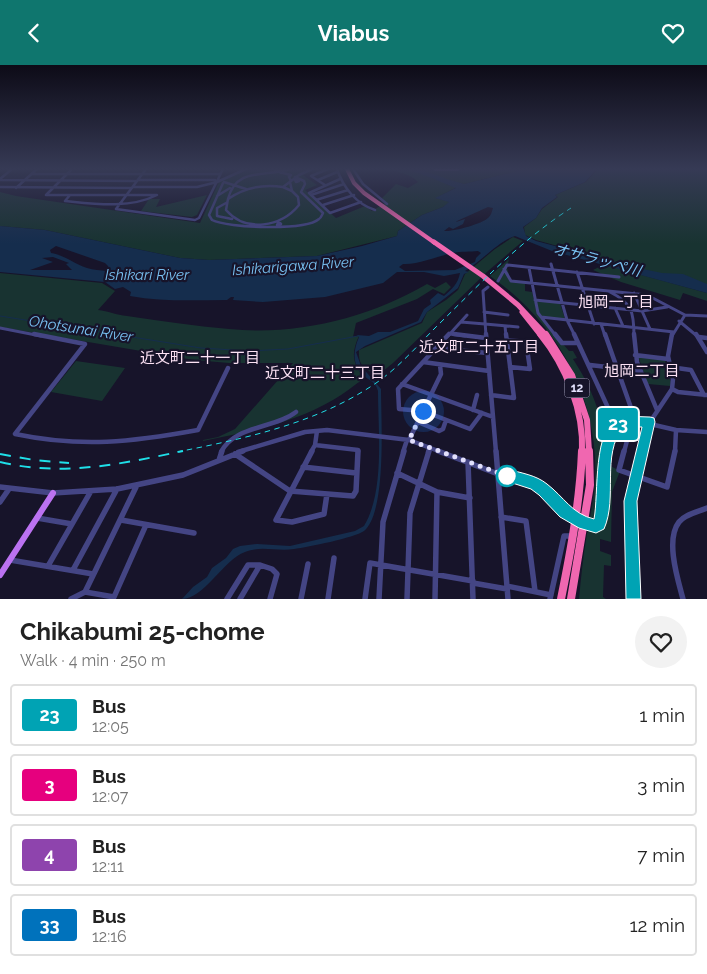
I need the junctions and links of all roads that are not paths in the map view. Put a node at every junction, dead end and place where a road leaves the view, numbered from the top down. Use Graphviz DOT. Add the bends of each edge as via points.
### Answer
graph roads {
  1 [pos="47,194"];
  2 [pos="211,194"];
  3 [pos="218,194"];
  4 [pos="221,194"];
  5 [pos="229,194"];
  6 [pos="236,194"];
  7 [pos="295,194"];
  8 [pos="302,194"];
  9 [pos="314,194"];
  10 [pos="335,194"];
  11 [pos="364,194"];
  12 [pos="376,194"];
  13 [pos="70,195"];
  14 [pos="86,195"];
  15 [pos="93,195"];
  16 [pos="126,195"];
  17 [pos="311,195"];
  18 [pos="354,195"];
  19 [pos="217,197"];
  20 [pos="227,200"];
  21 [pos="316,200"];
  22 [pos="361,202"];
  23 [pos="86,203"];
  24 [pos="120,203"];
  25 [pos="322,205"];
  26 [pos="385,208"];
  27 [pos="225,209"];
  28 [pos="216,210"];
  29 [pos="376,210"];
  30 [pos="218,217"];
  31 [pos="232,219"];
  32 [pos="240,222"];
  33 [pos="272,223"];
  34 [pos="279,224"];
  35 [pos="551,264"];
  36 [pos="529,268"];
  37 [pos="504,269"];
  38 [pos="552,270"];
  39 [pos="577,272"];
  40 [pos="619,277"];
  41 [pos="532,283"];
  42 [pos="492,284"];
  43 [pos="557,285"];
  44 [pos="582,288"];
  45 [pos="605,290"];
  46 [pos="634,293"];
  47 [pos="535,300"];
  48 [pos="561,302"];
  49 [pos="588,305"];
  50 [pos="669,307"];
  51 [pos="615,308"];
  52 [pos="631,309"];
  53 [pos="642,311"];
  54 [pos="484,312"];
  55 [pos="467,315"];
  56 [pos="508,315"];
  57 [pos="685,315"];
  58 [pos="707,316"];
  59 [pos="541,317"];
  60 [pos="566,320"];
  61 [pos="679,321"];
  62 [pos="461,322"];
  63 [pos="485,324"];
  64 [pos="594,324"];
  65 [pos="601,324"];
  66 [pos="505,326"];
  67 [pos="623,326"];
  68 [pos="518,327"];
  69 [pos="0,328"];
  70 [pos="636,328"];
  71 [pos="650,329"];
  72 [pos="674,332"];
  73 [pos="450,334"];
  74 [pos="699,337"];
  75 [pos="486,338"];
  76 [pos="707,338"];
  77 [pos="507,340"];
  78 [pos="578,343"];
  79 [pos="437,347"];
  80 [pos="707,352"];
  81 [pos="488,353"];
  82 [pos="635,355"];
  83 [pos="668,359"];
  84 [pos="423,362"];
  85 [pos="440,365"];
  86 [pos="590,365"];
  87 [pos="510,367"];
  88 [pos="670,367"];
  89 [pos="617,368"];
  90 [pos="228,369"];
  91 [pos="489,371"];
  92 [pos="641,371"];
  93 [pos="402,384"];
  94 [pos="672,389"];
  95 [pos="431,395"];
  96 [pos="477,395"];
  97 [pos="491,395"];
  98 [pos="705,395"];
  99 [pos="473,410"];
  100 [pos="657,410"];
  101 [pos="423,411"];
  102 [pos="296,412"];
  103 [pos="482,413"];
  104 [pos="493,417"];
  105 [pos="446,420"];
  106 [pos="418,421"];
  107 [pos="634,422"];
  108 [pos="650,423"];
  109 [pos="616,425"];
  110 [pos="676,430"];
  111 [pos="317,431"];
  112 [pos="707,432"];
  113 [pos="408,440"];
  114 [pos="315,445"];
  115 [pos="430,447"];
  116 [pos="235,453"];
  117 [pos="219,460"];
  118 [pos="468,462"];
  119 [pos="304,467"];
  120 [pos="356,473"];
  121 [pos="397,473"];
  122 [pos="498,473"];
  123 [pos="636,478"];
  124 [pos="419,483"];
  125 [pos="137,485"];
  126 [pos="0,487"];
  127 [pos="9,489"];
  128 [pos="117,489"];
  129 [pos="92,491"];
  130 [pos="290,491"];
  131 [pos="437,492"];
  132 [pos="53,493"];
  133 [pos="327,495"];
  134 [pos="470,498"];
  135 [pos="0,502"];
  136 [pos="707,508"];
  137 [pos="501,517"];
  138 [pos="37,518"];
  139 [pos="121,520"];
  140 [pos="580,521"];
  141 [pos="72,524"];
  142 [pos="146,525"];
  143 [pos="194,533"];
  144 [pos="573,536"];
  145 [pos="334,558"];
  146 [pos="10,560"];
  147 [pos="308,564"];
  148 [pos="48,565"];
  149 [pos="260,565"];
  150 [pos="382,565"];
  151 [pos="408,569"];
  152 [pos="73,571"];
  153 [pos="93,574"];
  154 [pos="0,575"];
  155 [pos="435,575"];
  156 [pos="473,582"];
  157 [pos="507,587"];
  158 [pos="535,591"];
  159 [pos="85,592"];
  160 [pos="551,597"];
  161 [pos="71,599"];
  162 [pos="227,599"];
  163 [pos="240,599"];
  164 [pos="270,599"];
  165 [pos="300,599"];
  166 [pos="328,599"];
  167 [pos="365,599"];
  168 [pos="379,599"];
  169 [pos="406,599"];
  170 [pos="435,599"];
  171 [pos="473,599"];
  172 [pos="508,599"];
  173 [pos="561,599"];
  174 [pos="571,599"];
  175 [pos="634,599"];
  176 [pos="683,599"];
  1 -- 13 [label="street"];
  2 -- 24 [label="street" via="196,220 116,209"];
  3 -- 19 [label="street"];
  4 -- 19 [label="street"];
  5 -- 20 [label="street"];
  6 -- 20 [label="street"];
  7 -- 34 [label="street" via="299,205"];
  8 -- 34 [label="street" via="323,213 322,218 310,225"];
  9 -- 17 [label="street"];
  10 -- 21 [label="street"];
  11 -- 26 [label="highway, 12"];
  12 -- 26 [label="street" via="388,203"];
  13 -- 14 [label="street"];
  13 -- 23 [label="street" via="65,201"];
  14 -- 15 [label="street"];
  15 -- 16 [label="street"];
  15 -- 23 [label="street"];
  16 -- 24 [label="street"];
  16 -- 24 [label="street" via="157,195"];
  17 -- 21 [label="street"];
  18 -- 22 [label="street"];
  18 -- 25 [label="street"];
  19 -- 20 [label="street"];
  19 -- 34 [label="street" via="209,215 216,222 246,227"];
  20 -- 27 [label="street"];
  20 -- 28 [label="street"];
  21 -- 25 [label="street"];
  22 -- 25 [label="street" via="330,213"];
  22 -- 29 [label="street"];
  23 -- 24 [label="street"];
  26 -- 42 [label="highway, 12"];
  27 -- 28 [label="street"];
  27 -- 30 [label="street"];
  27 -- 31 [label="street"];
  28 -- 30 [label="street"];
  30 -- 31 [label="street"];
  30 -- 32 [label="street"];
  31 -- 32 [label="street"];
  32 -- 33 [label="street" via="253,225"];
  33 -- 34 [label="street"];
  35 -- 38 [label="street"];
  36 -- 37 [label="street" via="507,265"];
  36 -- 38 [label="street"];
  36 -- 41 [label="street"];
  37 -- 41 [label="street" via="512,281"];
  37 -- 42 [label="street"];
  38 -- 39 [label="street"];
  38 -- 43 [label="street"];
  39 -- 40 [label="street"];
  39 -- 44 [label="street"];
  41 -- 43 [label="street"];
  41 -- 47 [label="street"];
  42 -- 54 [label="street" via="483,291"];
  42 -- 140 [label="highway, 12" via="533,324 552,348 572,389 584,442"];
  43 -- 44 [label="street"];
  43 -- 48 [label="street"];
  44 -- 45 [label="street"];
  44 -- 49 [label="street"];
  45 -- 46 [label="street"];
  45 -- 52 [label="street" via="622,298"];
  46 -- 50 [label="street" via="647,295"];
  46 -- 53 [label="street"];
  47 -- 48 [label="street"];
  47 -- 59 [label="street"];
  48 -- 49 [label="street"];
  48 -- 60 [label="street"];
  49 -- 51 [label="street"];
  49 -- 64 [label="street"];
  50 -- 53 [label="street"];
  50 -- 57 [label="street"];
  51 -- 52 [label="street"];
  51 -- 67 [label="street"];
  52 -- 53 [label="street"];
  52 -- 70 [label="street"];
  53 -- 71 [label="street"];
  54 -- 56 [label="street"];
  54 -- 63 [label="street"];
  55 -- 62 [label="street"];
  57 -- 58 [label="street"];
  57 -- 61 [label="street"];
  59 -- 60 [label="street"];
  59 -- 78 [label="street" via="562,343"];
  60 -- 64 [label="street"];
  60 -- 78 [label="street"];
  61 -- 72 [label="street"];
  61 -- 74 [label="street"];
  62 -- 63 [label="street"];
  62 -- 73 [label="street"];
  63 -- 66 [label="street"];
  63 -- 75 [label="street"];
  64 -- 65 [label="street"];
  65 -- 67 [label="street"];
  65 -- 89 [label="street"];
  66 -- 68 [label="street"];
  66 -- 77 [label="street"];
  67 -- 70 [label="street"];
  69 -- 90 [label="street" via="86,344 14,434 41,440 83,445 198,430"];
  70 -- 71 [label="street"];
  70 -- 82 [label="street"];
  71 -- 72 [label="street"];
  72 -- 83 [label="street"];
  73 -- 75 [label="street"];
  73 -- 79 [label="street"];
  74 -- 76 [label="street"];
  74 -- 80 [label="street"];
  75 -- 81 [label="street"];
  77 -- 87 [label="street"];
  77 -- 87 [label="street" via="526,342 530,369"];
  78 -- 86 [label="street"];
  79 -- 81 [label="street"];
  79 -- 84 [label="street"];
  81 -- 91 [label="street"];
  82 -- 83 [label="street"];
  82 -- 92 [label="street"];
  83 -- 88 [label="street"];
  84 -- 85 [label="street"];
  84 -- 93 [label="street"];
  85 -- 91 [label="street"];
  85 -- 95 [label="street" via="440,374"];
  86 -- 89 [label="street"];
  86 -- 109 [label="street"];
  87 -- 97 [label="street" via="514,397"];
  88 -- 94 [label="street" via="674,383"];
  88 -- 98 [label="street" via="691,370"];
  89 -- 92 [label="street"];
  89 -- 107 [label="street"];
  91 -- 97 [label="street"];
  92 -- 100 [label="street"];
  93 -- 95 [label="street"];
  93 -- 101 [label="street" via="398,389 399,409"];
  94 -- 98 [label="street"];
  94 -- 100 [label="street"];
  95 -- 99 [label="street"];
  95 -- 101 [label="street"];
  96 -- 99 [label="street"];
  97 -- 104 [label="street"];
  99 -- 103 [label="street"];
  100 -- 108 [label="street"];
  101 -- 105 [label="street"];
  101 -- 106 [label="street"];
  102 -- 117 [label="street" via="281,422 231,438"];
  103 -- 104 [label="street"];
  103 -- 105 [label="street" via="470,429"];
  104 -- 122 [label="street"];
  105 -- 106 [label="street" via="439,431"];
  106 -- 113 [label="street"];
  107 -- 108 [label="street"];
  107 -- 109 [label="street"];
  107 -- 123 [label="street" via="619,470"];
  108 -- 110 [label="street"];
  108 -- 123 [label="street"];
  109 -- 140 [label="street" via="605,458 599,524"];
  110 -- 112 [label="street"];
  110 -- 123 [label="street" via="667,487"];
  111 -- 113 [label="street"];
  111 -- 114 [label="street"];
  111 -- 116 [label="street"];
  113 -- 115 [label="street"];
  113 -- 121 [label="street"];
  114 -- 119 [label="street"];
  114 -- 120 [label="street" via="358,450"];
  115 -- 118 [label="street"];
  115 -- 124 [label="street"];
  116 -- 117 [label="street"];
  116 -- 130 [label="street"];
  117 -- 125 [label="street" via="196,471"];
  118 -- 122 [label="street"];
  118 -- 134 [label="street"];
  119 -- 120 [label="street"];
  119 -- 130 [label="street"];
  120 -- 133 [label="street" via="353,496"];
  121 -- 124 [label="street"];
  121 -- 150 [label="street" via="383,521"];
  122 -- 137 [label="street"];
  122 -- 140 [label="street" via="534,483 565,512"];
  123 -- 175 [label="street" via="631,501"];
  124 -- 131 [label="street"];
  124 -- 151 [label="street" via="410,513"];
  125 -- 128 [label="street"];
  125 -- 139 [label="street"];
  126 -- 127 [label="street"];
  127 -- 132 [label="street"];
  127 -- 135 [label="street"];
  128 -- 129 [label="street"];
  128 -- 152 [label="street"];
  129 -- 132 [label="street"];
  129 -- 141 [label="street"];
  130 -- 133 [label="street"];
  130 -- 133 [label="street" via="276,520 292,522 324,514"];
  131 -- 134 [label="street"];
  131 -- 155 [label="street"];
  132 -- 138 [label="main road"];
  134 -- 156 [label="street"];
  136 -- 176 [label="street" via="683,519 675,531 673,561"];
  137 -- 157 [label="street"];
  137 -- 158 [label="street" via="526,521"];
  138 -- 141 [label="street"];
  138 -- 146 [label="main road"];
  139 -- 142 [label="street"];
  139 -- 153 [label="street"];
  140 -- 144 [label="highway, 12"];
  140 -- 174 [label="highway, 12"];
  141 -- 148 [label="street"];
  142 -- 143 [label="street"];
  142 -- 159 [label="street" via="114,597"];
  144 -- 160 [label="street" via="564,536"];
  144 -- 173 [label="highway, 12"];
  145 -- 166 [label="street"];
  146 -- 148 [label="street"];
  146 -- 154 [label="main road"];
  147 -- 165 [label="street"];
  148 -- 152 [label="street"];
  149 -- 162 [label="street" via="248,565"];
  149 -- 163 [label="street"];
  149 -- 164 [label="street" via="277,574"];
  150 -- 151 [label="street"];
  150 -- 167 [label="street" via="370,563"];
  150 -- 168 [label="street"];
  151 -- 155 [label="street"];
  151 -- 169 [label="street"];
  152 -- 153 [label="street"];
  153 -- 159 [label="street"];
  155 -- 156 [label="street"];
  155 -- 170 [label="street"];
  156 -- 157 [label="street"];
  156 -- 171 [label="street"];
  157 -- 158 [label="street"];
  157 -- 172 [label="street"];
  158 -- 160 [label="street"];
  159 -- 161 [label="street"];
}
